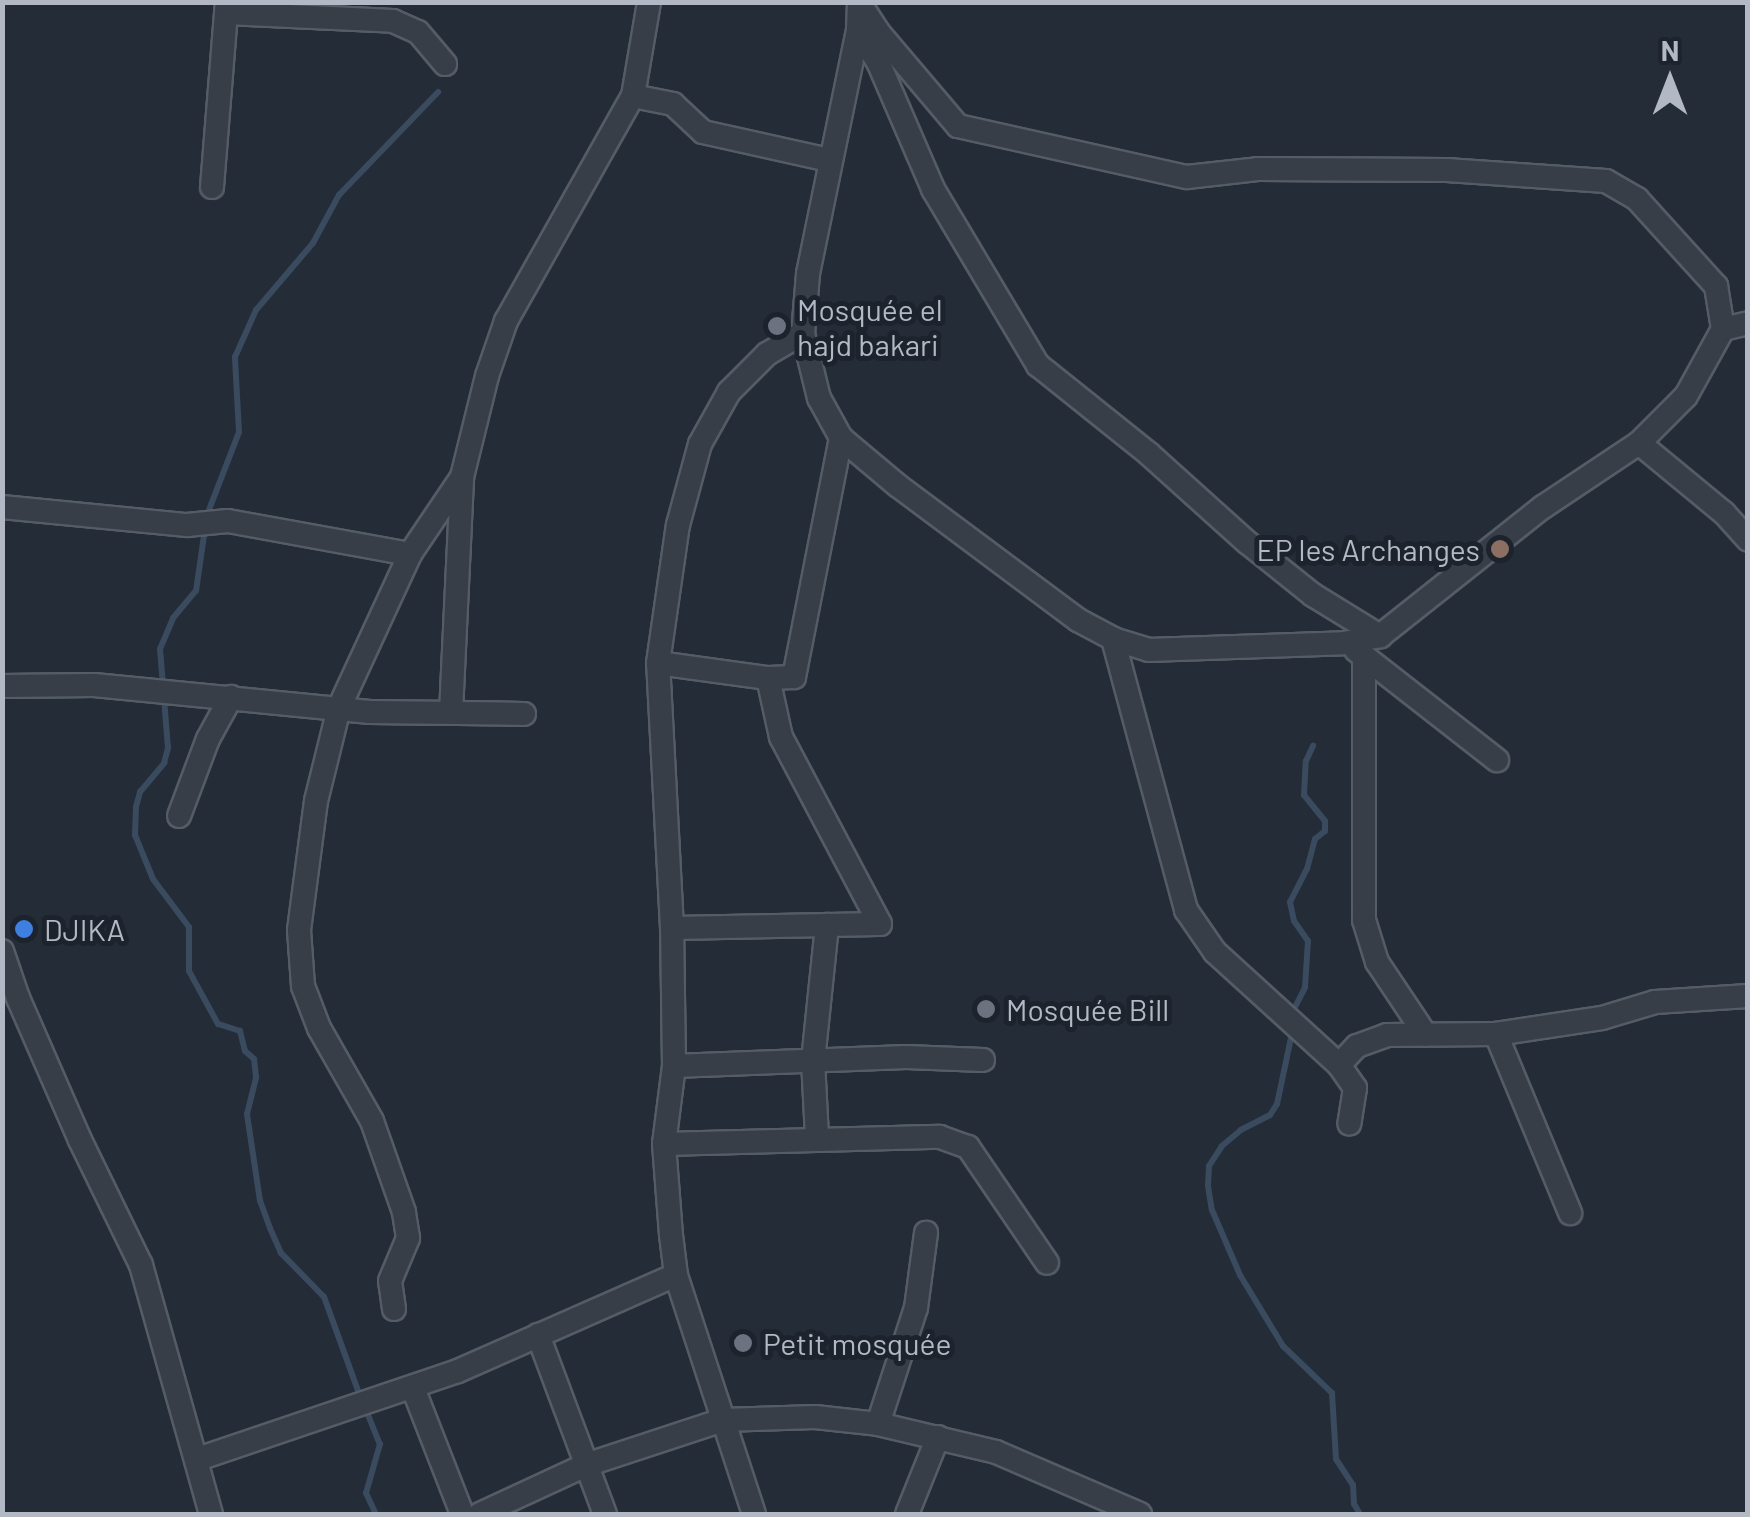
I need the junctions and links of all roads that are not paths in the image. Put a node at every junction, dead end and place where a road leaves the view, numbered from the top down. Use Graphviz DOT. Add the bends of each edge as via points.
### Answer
graph roads {
  1 [pos="649,2"];
  2 [pos="860,3"];
  3 [pos="226,8"];
  4 [pos="858,30"];
  5 [pos="445,64"];
  6 [pos="633,96"];
  7 [pos="829,160"];
  8 [pos="212,187"];
  9 [pos="1748,323"];
  10 [pos="1722,329"];
  11 [pos="804,334"];
  12 [pos="842,438"];
  13 [pos="1639,444"];
  14 [pos="462,477"];
  15 [pos="2,507"];
  16 [pos="1748,540"];
  17 [pos="410,554"];
  18 [pos="1380,636"];
  19 [pos="1113,639"];
  20 [pos="1354,649"];
  21 [pos="658,663"];
  22 [pos="768,678"];
  23 [pos="2,686"];
  24 [pos="230,697"];
  25 [pos="339,708"];
  26 [pos="451,713"];
  27 [pos="524,714"];
  28 [pos="1498,760"];
  29 [pos="179,816"];
  30 [pos="826,925"];
  31 [pos="672,928"];
  32 [pos="2,951"];
  33 [pos="1748,996"];
  34 [pos="10,1001"];
  35 [pos="1425,1034"];
  36 [pos="1496,1034"];
  37 [pos="983,1060"];
  38 [pos="814,1061"];
  39 [pos="1339,1065"];
  40 [pos="674,1066"];
  41 [pos="1349,1124"];
  42 [pos="816,1137"];
  43 [pos="664,1144"];
  44 [pos="1570,1213"];
  45 [pos="926,1233"];
  46 [pos="1047,1263"];
  47 [pos="676,1276"];
  48 [pos="394,1309"];
  49 [pos="538,1335"];
  50 [pos="405,1390"];
  51 [pos="723,1420"];
  52 [pos="878,1424"];
  53 [pos="938,1437"];
  54 [pos="198,1459"];
  55 [pos="586,1465"];
  56 [pos="211,1514"];
  57 [pos="462,1514"];
  58 [pos="480,1514"];
  59 [pos="605,1514"];
  60 [pos="754,1514"];
  61 [pos="906,1514"];
  62 [pos="1140,1514"];
  1 -- 6 [label="street"];
  2 -- 4 [label="street"];
  2 -- 10 [label="street" via="958,126 1187,177 1258,168 1447,170 1606,181 1637,199 1716,286"];
  3 -- 5 [label="street" via="393,20 418,32"];
  3 -- 8 [label="street"];
  4 -- 7 [label="street"];
  4 -- 18 [label="street" via="932,189 1038,365 1274,564"];
  6 -- 7 [label="street" via="673,104 703,132"];
  6 -- 14 [label="street" via="506,322"];
  7 -- 11 [label="street"];
  9 -- 10 [label="street"];
  10 -- 13 [label="street" via="1686,396"];
  11 -- 12 [label="street" via="819,398"];
  11 -- 21 [label="street" via="767,354 729,392 700,444 678,525"];
  12 -- 19 [label="street" via="1078,620"];
  12 -- 22 [label="street" via="798,670 794,677"];
  13 -- 16 [label="street"];
  13 -- 18 [label="street" via="1543,507"];
  14 -- 17 [label="street"];
  14 -- 26 [label="street"];
  15 -- 17 [label="street" via="187,526 266,526"];
  17 -- 25 [label="street"];
  18 -- 20 [label="street"];
  19 -- 20 [label="street" via="1148,650"];
  19 -- 39 [label="street" via="1186,910 1215,952"];
  20 -- 28 [label="street"];
  20 -- 35 [label="street" via="1364,920 1377,962"];
  21 -- 22 [label="street"];
  21 -- 31 [label="street"];
  22 -- 30 [label="street" via="780,737 880,924"];
  23 -- 24 [label="street"];
  24 -- 25 [label="street"];
  24 -- 29 [label="street"];
  25 -- 26 [label="street"];
  25 -- 48 [label="street" via="307,856 299,930 304,986 319,1028 372,1121 404,1212 408,1238 390,1281"];
  26 -- 27 [label="street"];
  30 -- 31 [label="street"];
  30 -- 38 [label="street"];
  31 -- 40 [label="street"];
  32 -- 34 [label="street"];
  33 -- 36 [label="street" via="1654,1002 1602,1018"];
  34 -- 54 [label="street" via="141,1265"];
  35 -- 36 [label="street"];
  35 -- 39 [label="street" via="1357,1046"];
  36 -- 44 [label="street"];
  37 -- 38 [label="street"];
  38 -- 40 [label="street"];
  38 -- 42 [label="street"];
  39 -- 41 [label="street" via="1355,1088"];
  40 -- 43 [label="street"];
  42 -- 43 [label="street"];
  42 -- 46 [label="street" via="912,1134 968,1147"];
  43 -- 47 [label="street"];
  45 -- 52 [label="street" via="916,1308"];
  47 -- 49 [label="street"];
  47 -- 51 [label="street"];
  49 -- 50 [label="street"];
  49 -- 55 [label="street"];
  50 -- 54 [label="street"];
  50 -- 57 [label="street"];
  51 -- 52 [label="street" via="816,1417"];
  51 -- 55 [label="street"];
  51 -- 60 [label="street"];
  52 -- 53 [label="street"];
  53 -- 61 [label="street"];
  53 -- 62 [label="street" via="996,1452"];
  54 -- 56 [label="street"];
  55 -- 58 [label="street"];
  55 -- 59 [label="street"];
}
